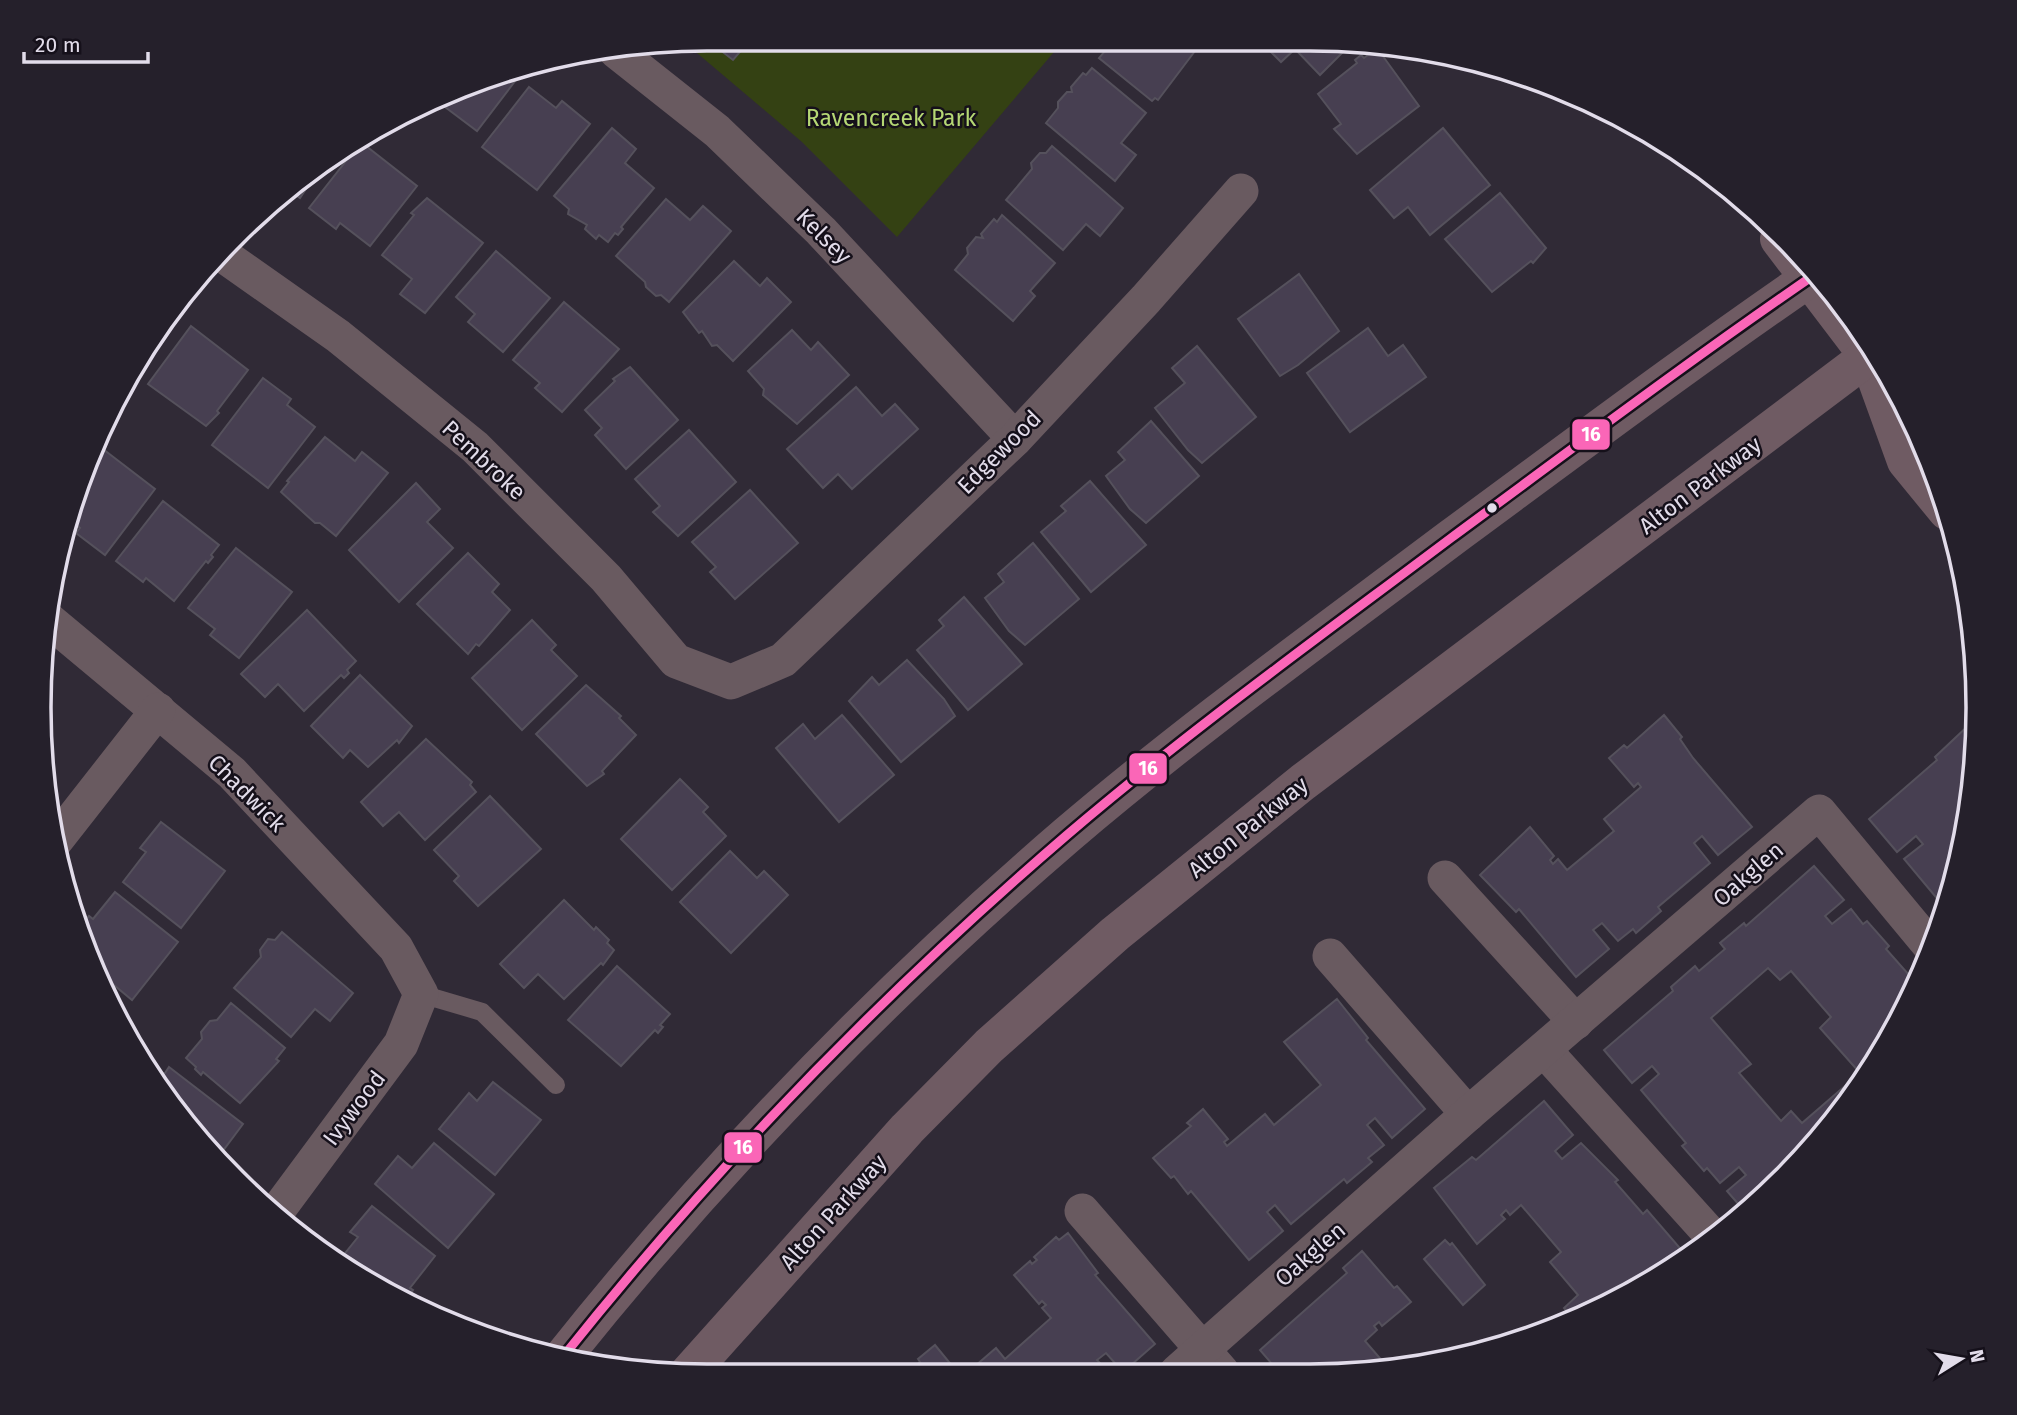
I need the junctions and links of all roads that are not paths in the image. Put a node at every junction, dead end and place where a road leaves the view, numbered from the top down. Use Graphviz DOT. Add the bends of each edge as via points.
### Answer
graph roads {
  1 [pos="622,56"];
  2 [pos="1241,191"];
  3 [pos="228,259"];
  4 [pos="1808,280"];
  5 [pos="1868,362"];
  6 [pos="1884,390"];
  7 [pos="1015,439"];
  8 [pos="1928,488"];
  9 [pos="56,626"];
  10 [pos="731,682"];
  11 [pos="158,710"];
  12 [pos="62,832"];
  13 [pos="1445,878"];
  14 [pos="1924,938"];
  15 [pos="1330,956"];
  16 [pos="421,994"];
  17 [pos="1576,1022"];
  18 [pos="1545,1051"];
  19 [pos="556,1085"];
  20 [pos="1468,1114"];
  21 [pos="281,1206"];
  22 [pos="1082,1211"];
  23 [pos="1707,1230"];
  24 [pos="569,1350"];
  25 [pos="697,1364"];
  26 [pos="1201,1364"];
  1 -- 7 [label="street, Kelsey" via="717,131 821,231"];
  2 -- 7 [label="street, Edgewood"];
  3 -- 10 [label="street, Pembroke" via="338,336 475,447 606,578 676,661"];
  4 -- 24 [label="main road" via="1397,579 1069,834 931,958 807,1079 708,1186"];
  5 -- 25 [label="main road, Alton Parkway" via="1303,782 1115,934 989,1046 907,1129"];
  6 -- 8 [label="main road" via="1906,461"];
  7 -- 10 [label="street, Edgewood" via="783,660"];
  9 -- 11 [label="street, Chadwick"];
  11 -- 12 [label="street"];
  11 -- 16 [label="street, Chadwick" via="232,774 396,948"];
  13 -- 17 [label="street"];
  14 -- 17 [label="street, Oakglen" via="1819,812"];
  15 -- 20 [label="street"];
  16 -- 19 [label="lane" via="482,1012"];
  16 -- 21 [label="street, Ivywood" via="401,1044"];
  17 -- 18 [label="street, Oakglen"];
  18 -- 20 [label="street, Oakglen"];
  18 -- 23 [label="street"];
  20 -- 26 [label="street, Oakglen"];
  22 -- 26 [label="street, Oakglen"];
}
